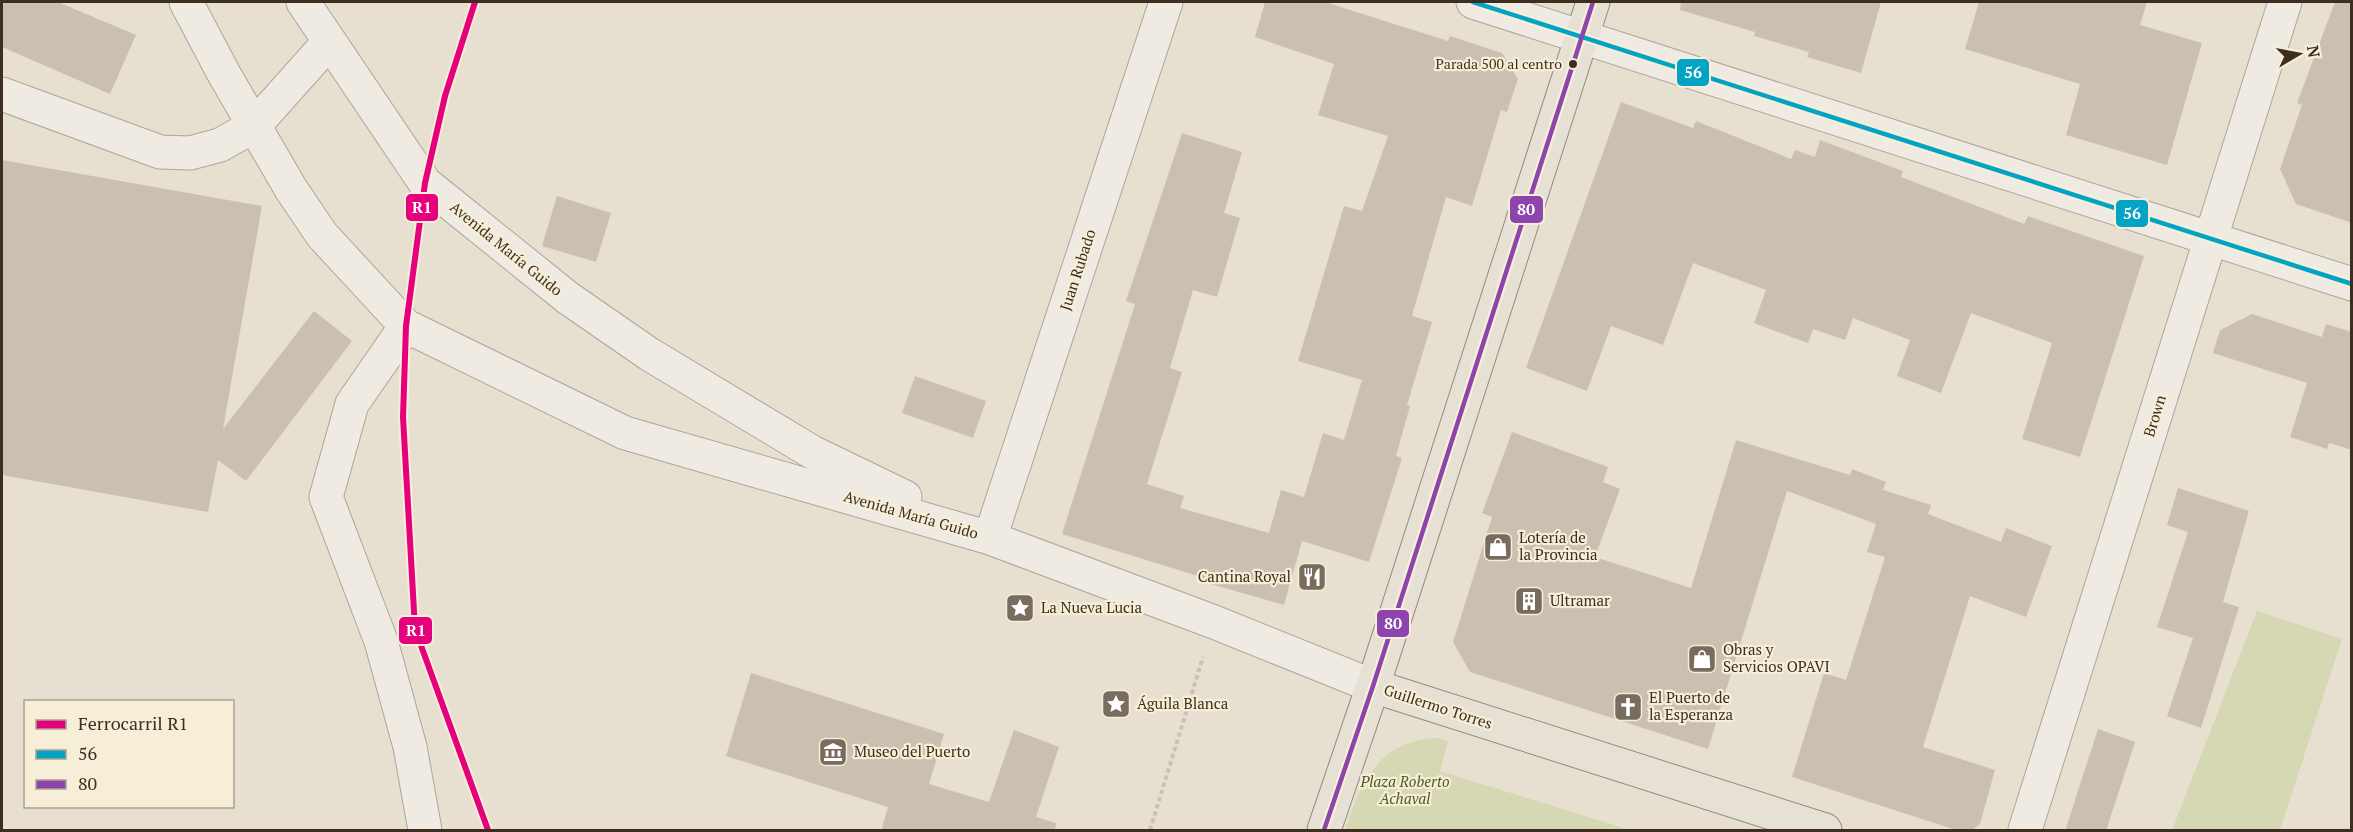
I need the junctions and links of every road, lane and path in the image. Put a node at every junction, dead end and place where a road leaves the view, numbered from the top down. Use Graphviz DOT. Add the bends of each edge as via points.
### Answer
graph roads {
  1 [pos="186,2"];
  2 [pos="303,2"];
  3 [pos="1166,2"];
  4 [pos="1473,2"];
  5 [pos="1593,2"];
  6 [pos="2285,2"];
  7 [pos="1582,36"];
  8 [pos="328,42"];
  9 [pos="2,94"];
  10 [pos="254,126"];
  11 [pos="2211,238"];
  12 [pos="2352,284"];
  13 [pos="406,326"];
  14 [pos="990,538"];
  15 [pos="1214,622"];
  16 [pos="1373,686"];
  17 [pos="1768,822"];
  18 [pos="426,831"];
  19 [pos="1150,831"];
  20 [pos="1324,831"];
  21 [pos="1825,831"];
  22 [pos="2025,831"];
  1 -- 10 [label="street, Avenida María Guido"];
  2 -- 8 [label="street, Avenida María Guido"];
  3 -- 14 [label="street, Juan Rubado"];
  4 -- 7 [label="street"];
  5 -- 7 [label="main road"];
  6 -- 11 [label="street, Brown"];
  7 -- 11 [label="street"];
  7 -- 16 [label="main road"];
  8 -- 10 [label="street"];
  8 -- 14 [label="street, Avenida María Guido" via="424,183 568,298 649,354 812,452"];
  9 -- 10 [label="street" via="160,152 190,153 220,145"];
  10 -- 13 [label="street, Avenida María Guido" via="322,235"];
  11 -- 12 [label="street"];
  11 -- 22 [label="street, Brown"];
  13 -- 14 [label="street, Avenida María Guido" via="625,433"];
  13 -- 18 [label="street" via="352,404 326,497 381,640 410,747"];
  14 -- 15 [label="street, Guillermo Torres"];
  15 -- 16 [label="street, Guillermo Torres"];
  15 -- 19 [label="path"];
  16 -- 17 [label="main road, Guillermo Torres"];
  16 -- 20 [label="main road"];
  17 -- 21 [label="main road, Guillermo Torres"];
}
